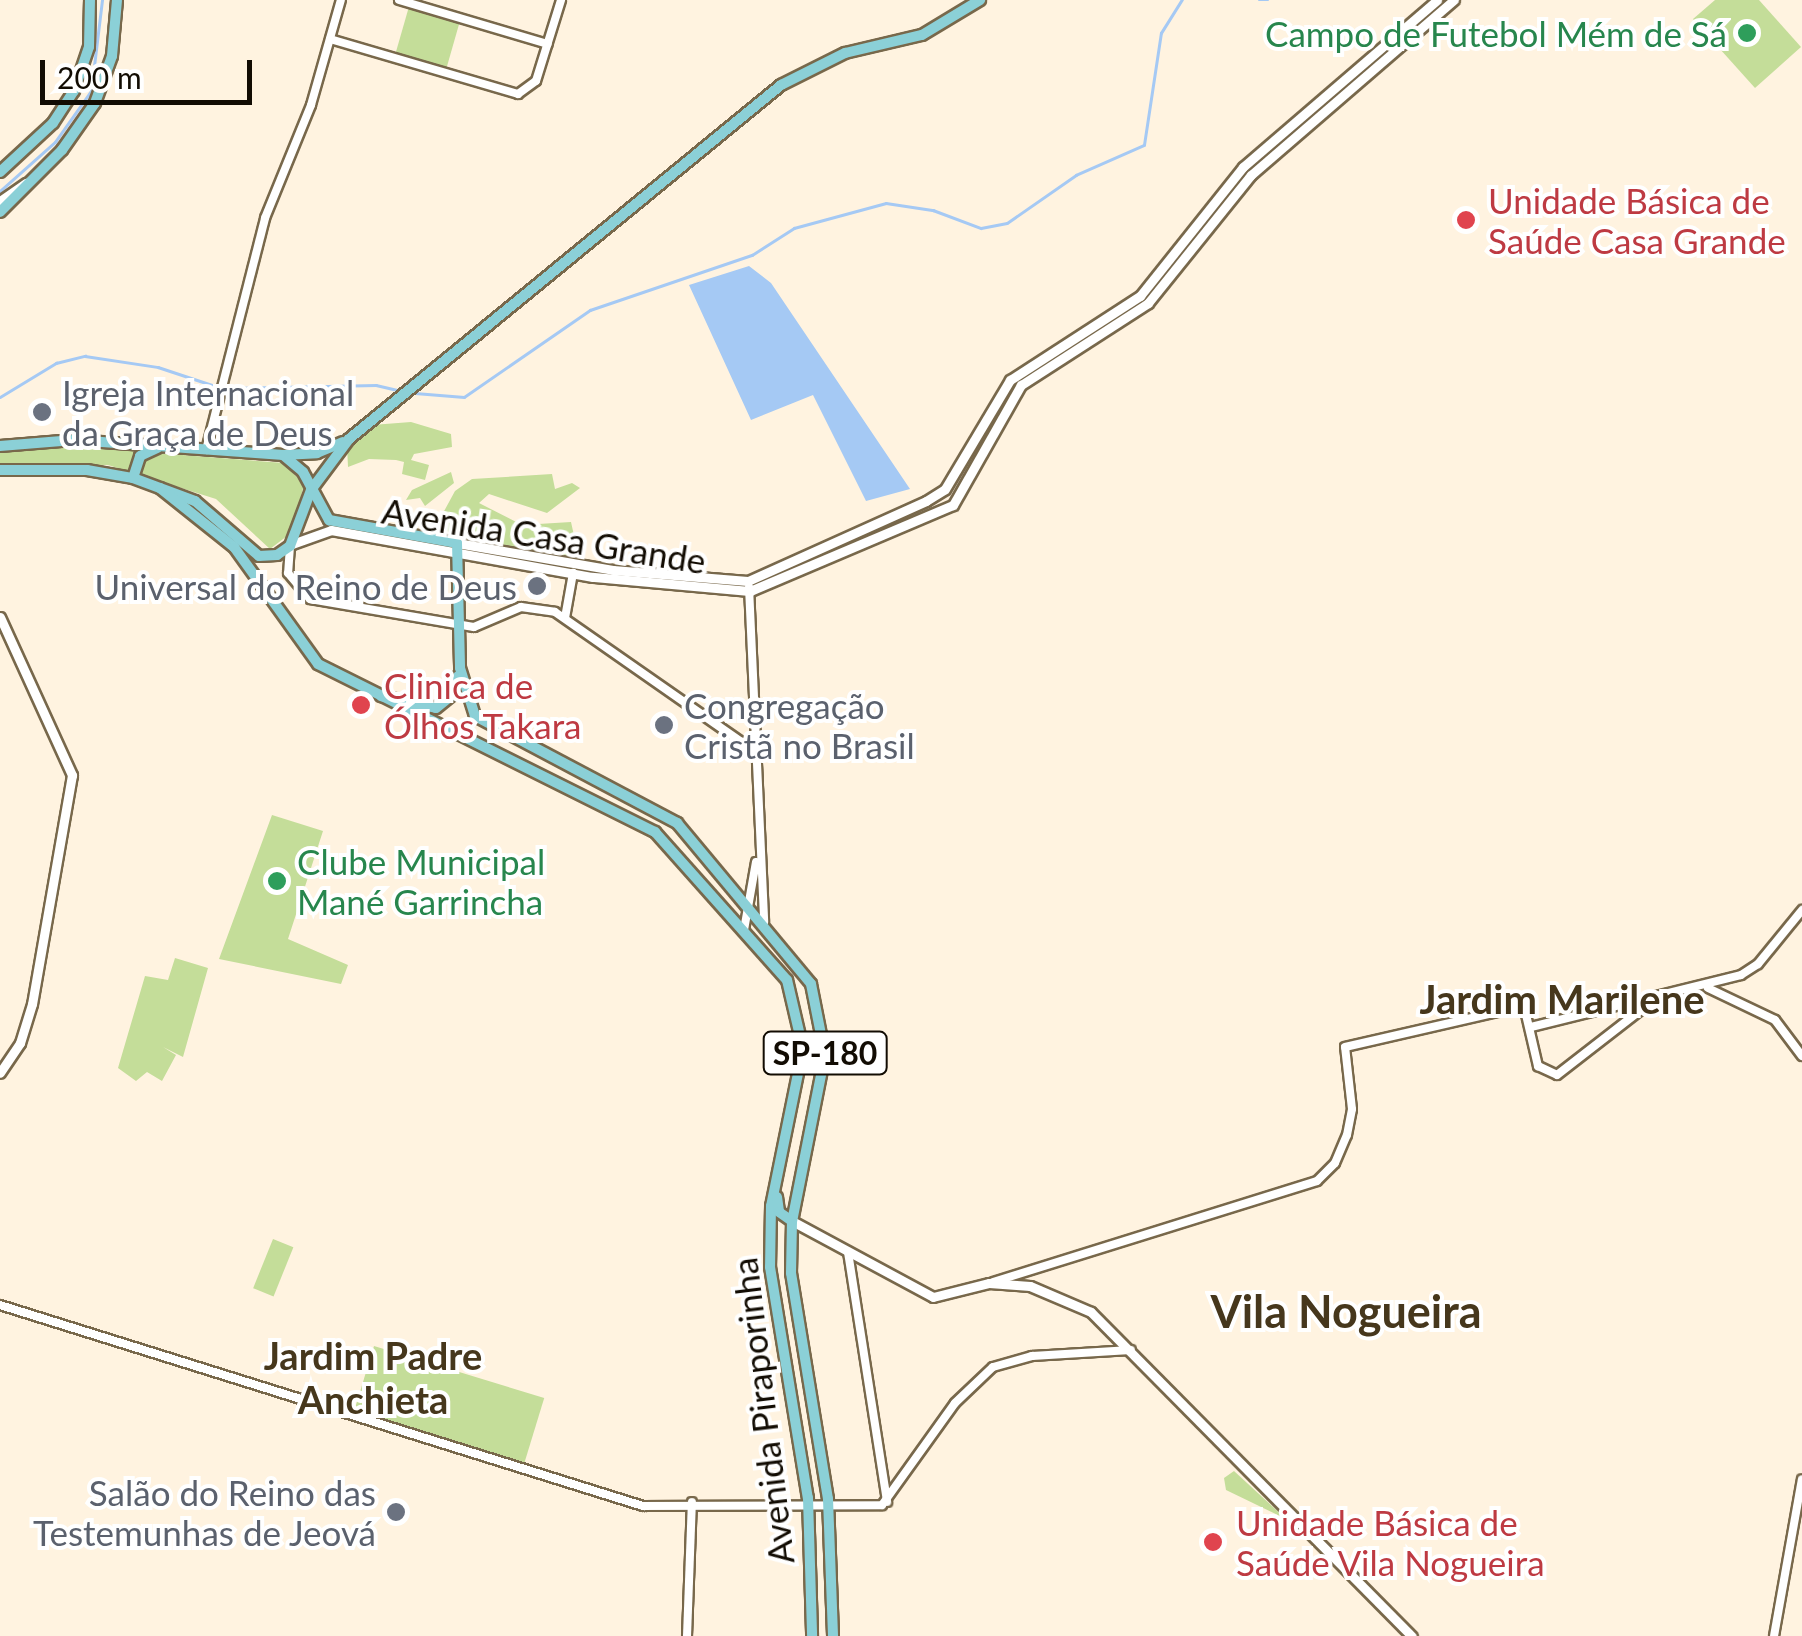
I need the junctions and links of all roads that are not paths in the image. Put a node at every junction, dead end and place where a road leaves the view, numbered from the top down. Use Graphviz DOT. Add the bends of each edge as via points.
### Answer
graph roads {
  1 [pos="90,0"];
  2 [pos="117,0"];
  3 [pos="342,0"];
  4 [pos="398,0"];
  5 [pos="561,0"];
  6 [pos="980,0"];
  7 [pos="1437,0"];
  8 [pos="1454,0"];
  9 [pos="330,39"];
  10 [pos="548,44"];
  11 [pos="1,171"];
  12 [pos="32,180"];
  13 [pos="0,201"];
  14 [pos="0,212"];
  15 [pos="349,439"];
  16 [pos="0,446"];
  17 [pos="163,446"];
  18 [pos="206,450"];
  19 [pos="283,455"];
  20 [pos="0,470"];
  21 [pos="133,478"];
  22 [pos="160,488"];
  23 [pos="945,489"];
  24 [pos="310,490"];
  25 [pos="960,492"];
  26 [pos="947,507"];
  27 [pos="290,546"];
  28 [pos="458,547"];
  29 [pos="573,573"];
  30 [pos="749,586"];
  31 [pos="0,617"];
  32 [pos="565,618"];
  33 [pos="460,625"];
  34 [pos="460,668"];
  35 [pos="375,696"];
  36 [pos="726,727"];
  37 [pos="755,728"];
  38 [pos="754,750"];
  39 [pos="628,794"];
  40 [pos="634,820"];
  41 [pos="757,852"];
  42 [pos="749,905"];
  43 [pos="1802,910"];
  44 [pos="764,922"];
  45 [pos="744,930"];
  46 [pos="1708,988"];
  47 [pos="1655,999"];
  48 [pos="1531,1027"];
  49 [pos="1802,1056"];
  50 [pos="0,1073"];
  51 [pos="777,1176"];
  52 [pos="792,1221"];
  53 [pos="848,1252"];
  54 [pos="989,1284"];
  55 [pos="0,1305"];
  56 [pos="1131,1350"];
  57 [pos="1802,1479"];
  58 [pos="692,1502"];
  59 [pos="887,1502"];
  60 [pos="809,1508"];
  61 [pos="829,1509"];
  62 [pos="687,1636"];
  63 [pos="812,1636"];
  64 [pos="832,1636"];
  65 [pos="1412,1636"];
  66 [pos="1774,1636"];
  1 -- 11 [label="main road" via="88,47 74,92"];
  2 -- 12 [label="main road" via="99,96 75,135"];
  3 -- 9 [label="street"];
  4 -- 10 [label="street"];
  5 -- 10 [label="street"];
  6 -- 15 [label="main road" via="922,35 845,53 782,85"];
  7 -- 23 [label="main road" via="1243,167 1140,296 1010,380"];
  8 -- 25 [label="main road, Avenida Casa Grande" via="1251,175 1148,303 1021,384"];
  9 -- 10 [label="street" via="518,94 534,86"];
  9 -- 18 [label="street" via="265,218"];
  12 -- 13 [label="main road"];
  12 -- 14 [label="main road"];
  15 -- 19 [label="main road" via="317,453"];
  15 -- 24 [label="main road"];
  16 -- 17 [label="main road" via="74,440"];
  17 -- 18 [label="main road"];
  17 -- 21 [label="main road" via="140,456"];
  18 -- 19 [label="main road"];
  19 -- 24 [label="main road" via="300,468"];
  20 -- 21 [label="main road, Avenida Piraporinha"];
  21 -- 22 [label="main road, Avenida Piraporinha"];
  22 -- 27 [label="main road, Avenida Piraporinha" via="208,509 260,556"];
  22 -- 35 [label="main road, Avenida Piraporinha / SP-180" via="234,547 318,664"];
  23 -- 25 [label="main road"];
  23 -- 26 [label="main road"];
  23 -- 30 [label="main road, Avenida Casa Grande"];
  24 -- 27 [label="main road"];
  24 -- 28 [label="main road, Avenida Casa Grande" via="337,524"];
  25 -- 26 [label="main road, Avenida Casa Grande"];
  26 -- 30 [label="main road, Avenida Casa Grande"];
  27 -- 28 [label="main road, Avenida Casa Grande" via="323,530"];
  27 -- 33 [label="street" via="288,572 304,597"];
  28 -- 29 [label="main road, Avenida Casa Grande"];
  28 -- 30 [label="main road, Avenida Casa Grande"];
  28 -- 33 [label="main road, Avenida Piraporinha / SP-180"];
  29 -- 30 [label="main road, Avenida Casa Grande"];
  29 -- 32 [label="street"];
  30 -- 37 [label="street"];
  31 -- 50 [label="main road" via="72,774 32,1004 20,1044"];
  32 -- 33 [label="street" via="524,607 484,626"];
  32 -- 36 [label="street"];
  33 -- 34 [label="main road, Avenida Piraporinha / SP-180"];
  34 -- 35 [label="main road" via="452,695 436,708"];
  34 -- 39 [label="main road, Avenida Piraporinha / SP-180" via="468,706 482,724"];
  35 -- 40 [label="main road, Avenida Piraporinha / SP-180"];
  36 -- 37 [label="street"];
  36 -- 38 [label="street"];
  37 -- 38 [label="street"];
  38 -- 41 [label="street"];
  39 -- 40 [label="main road"];
  39 -- 42 [label="main road, Avenida Piraporinha / SP-180" via="676,823"];
  40 -- 45 [label="main road, Avenida Piraporinha / SP-180" via="671,846"];
  41 -- 42 [label="street"];
  41 -- 44 [label="street"];
  42 -- 44 [label="main road, Avenida Piraporinha / SP-180"];
  42 -- 45 [label="street"];
  43 -- 46 [label="street" via="1758,964"];
  44 -- 52 [label="main road, Avenida Piraporinha / SP-180" via="810,984 824,1032 824,1068"];
  45 -- 51 [label="main road, Avenida Piraporinha / SP-180" via="787,980 803,1032"];
  46 -- 47 [label="street"];
  46 -- 49 [label="street" via="1775,1020"];
  47 -- 48 [label="street"];
  47 -- 48 [label="street" via="1561,1073 1538,1066"];
  48 -- 54 [label="street" via="1524,1006 1344,1047 1352,1110 1348,1135 1317,1181"];
  51 -- 52 [label="main road" via="778,1209"];
  51 -- 60 [label="main road, Avenida Piraporinha / SP-180" via="770,1266"];
  52 -- 53 [label="main road"];
  52 -- 61 [label="main road, Avenida Piraporinha / SP-180" via="794,1304"];
  53 -- 54 [label="main road" via="933,1296"];
  53 -- 59 [label="street"];
  54 -- 56 [label="main road" via="1030,1286 1073,1300"];
  55 -- 58 [label="street" via="622,1502"];
  56 -- 59 [label="street" via="1032,1356 992,1368 955,1403"];
  56 -- 65 [label="main road"];
  57 -- 66 [label="street"];
  58 -- 60 [label="street"];
  58 -- 62 [label="street"];
  59 -- 61 [label="street"];
  60 -- 61 [label="street"];
  60 -- 63 [label="main road, Avenida Piraporinha / SP-180"];
  61 -- 64 [label="main road, Avenida Piraporinha / SP-180"];
}
